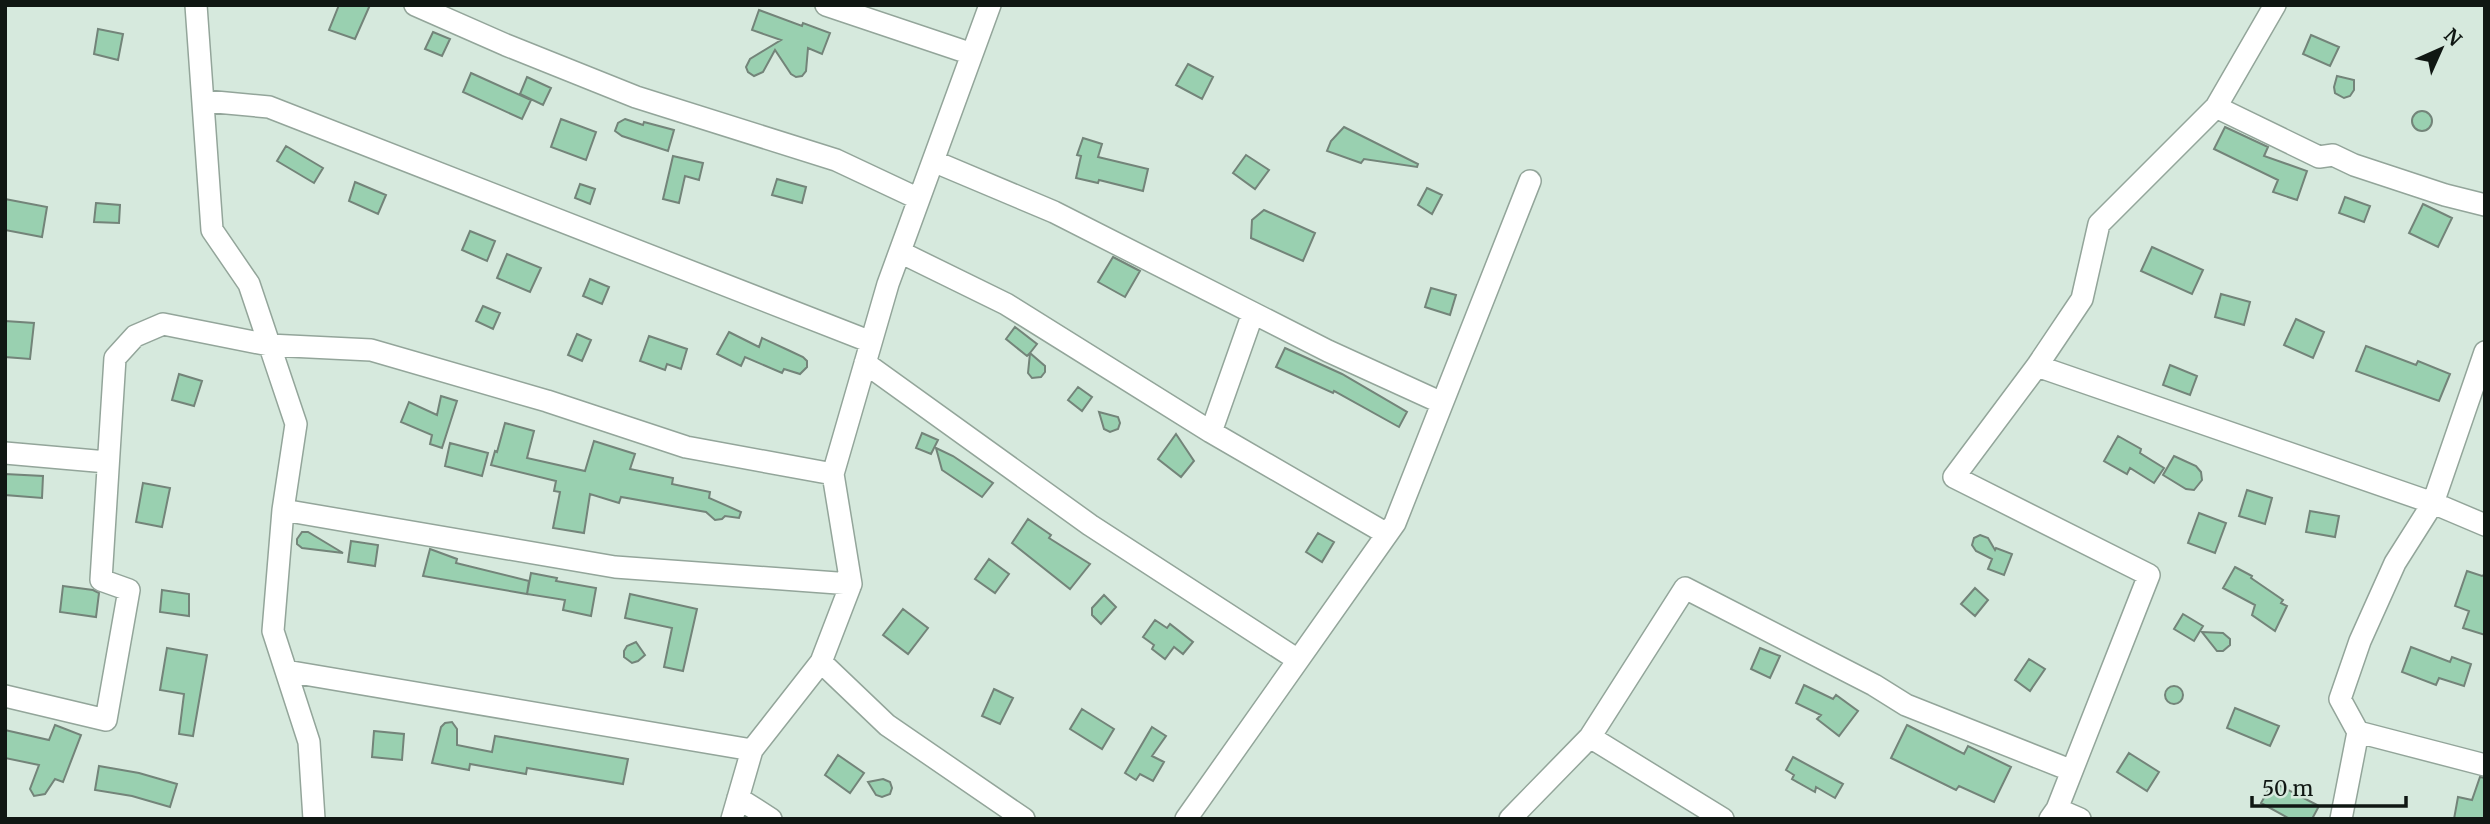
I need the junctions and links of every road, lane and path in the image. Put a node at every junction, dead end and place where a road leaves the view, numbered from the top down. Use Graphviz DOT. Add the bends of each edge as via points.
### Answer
graph roads {
  1 [pos="196,5"];
  2 [pos="415,5"];
  3 [pos="826,5"];
  4 [pos="990,5"];
  5 [pos="2275,5"];
  6 [pos="972,54"];
  7 [pos="205,101"];
  8 [pos="2216,107"];
  9 [pos="933,161"];
  10 [pos="1530,181"];
  11 [pos="919,199"];
  12 [pos="2485,205"];
  13 [pos="900,252"];
  14 [pos="1252,313"];
  15 [pos="269,345"];
  16 [pos="2485,352"];
  17 [pos="868,353"];
  18 [pos="2037,366"];
  19 [pos="1443,403"];
  20 [pos="1211,432"];
  21 [pos="5,453"];
  22 [pos="107,462"];
  23 [pos="832,474"];
  24 [pos="2433,503"];
  25 [pos="283,510"];
  26 [pos="2485,525"];
  27 [pos="1387,534"];
  28 [pos="851,584"];
  29 [pos="1298,660"];
  30 [pos="821,662"];
  31 [pos="286,671"];
  32 [pos="5,696"];
  33 [pos="2358,732"];
  34 [pos="1590,737"];
  35 [pos="752,750"];
  36 [pos="2485,765"];
  37 [pos="2070,770"];
  38 [pos="738,798"];
  39 [pos="2053,814"];
  40 [pos="313,819"];
  41 [pos="732,819"];
  42 [pos="771,819"];
  43 [pos="1024,819"];
  44 [pos="1186,819"];
  45 [pos="1510,819"];
  46 [pos="1723,819"];
  47 [pos="2080,819"];
  48 [pos="2341,819"];
  1 -- 7 [label="street"];
  2 -- 11 [label="street" via="636,97 836,160"];
  3 -- 6 [label="street"];
  4 -- 6 [label="street"];
  5 -- 8 [label="street"];
  6 -- 9 [label="street"];
  7 -- 15 [label="street" via="212,230 249,284"];
  7 -- 17 [label="street" via="269,107"];
  8 -- 12 [label="street" via="2319,157 2333,155"];
  8 -- 18 [label="street" via="2099,224 2082,299"];
  9 -- 11 [label="street"];
  9 -- 14 [label="street" via="1054,212"];
  10 -- 19 [label="street"];
  11 -- 13 [label="street"];
  13 -- 17 [label="street"];
  13 -- 20 [label="street" via="1006,304"];
  14 -- 19 [label="street"];
  14 -- 20 [label="street"];
  15 -- 22 [label="street" via="163,324 135,336 115,358"];
  15 -- 23 [label="street" via="371,350 686,447"];
  15 -- 25 [label="street" via="296,424"];
  16 -- 24 [label="street"];
  17 -- 23 [label="street"];
  17 -- 29 [label="street" via="1090,525"];
  18 -- 24 [label="street"];
  18 -- 37 [label="street" via="1954,477 2149,575"];
  19 -- 27 [label="street"];
  20 -- 27 [label="street"];
  21 -- 22 [label="street"];
  22 -- 32 [label="street" via="102,580 128,590 106,720"];
  23 -- 28 [label="street"];
  24 -- 26 [label="street"];
  24 -- 33 [label="street" via="2395,563 2340,699"];
  25 -- 28 [label="street" via="615,567"];
  25 -- 31 [label="street" via="273,631"];
  27 -- 29 [label="street"];
  28 -- 30 [label="street"];
  29 -- 44 [label="street"];
  30 -- 35 [label="street"];
  30 -- 43 [label="street" via="887,725"];
  31 -- 35 [label="street"];
  31 -- 40 [label="street" via="309,742"];
  33 -- 36 [label="street"];
  33 -- 48 [label="street"];
  34 -- 37 [label="street" via="1685,588 1906,705"];
  34 -- 45 [label="street"];
  34 -- 46 [label="street"];
  35 -- 38 [label="street"];
  37 -- 39 [label="street"];
  38 -- 41 [label="street"];
  38 -- 42 [label="street"];
  39 -- 47 [label="street"];
}
